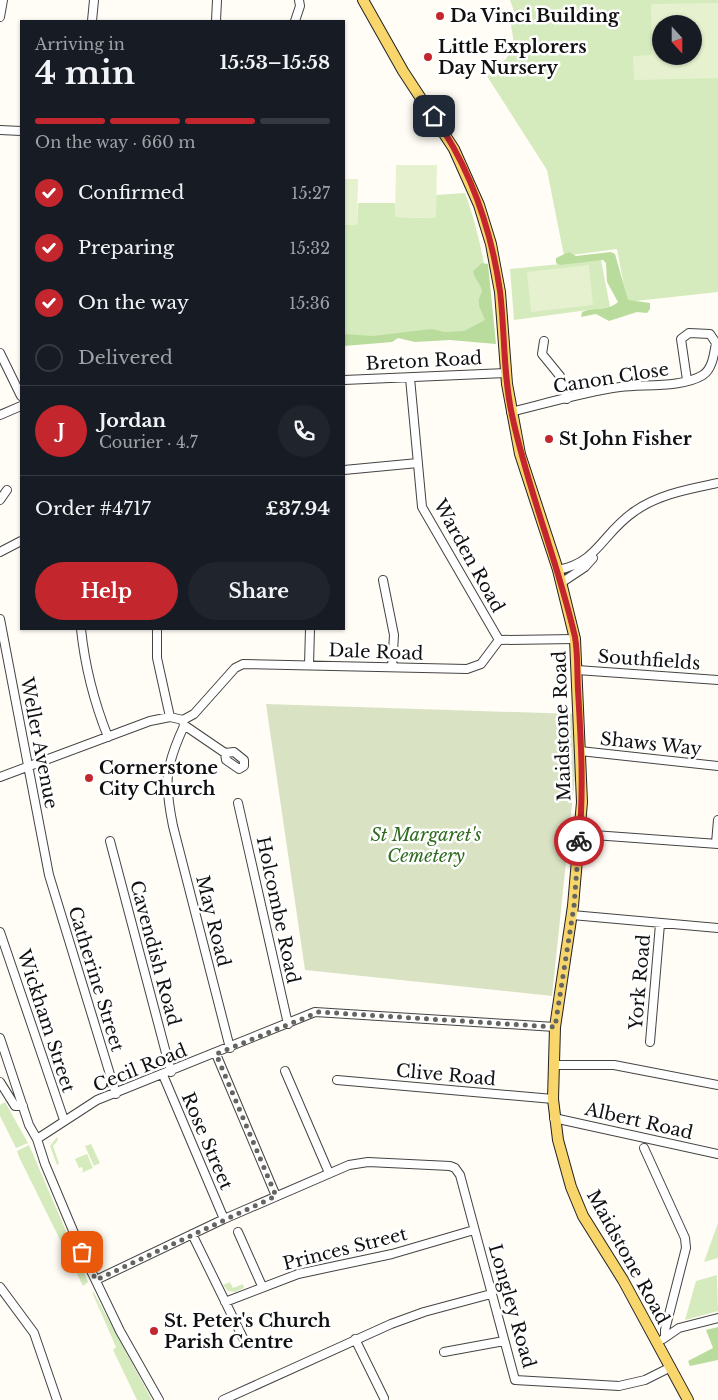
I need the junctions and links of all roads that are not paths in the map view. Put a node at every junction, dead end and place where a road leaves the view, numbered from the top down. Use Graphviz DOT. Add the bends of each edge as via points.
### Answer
graph roads {
  1 [pos="3,0"];
  2 [pos="94,0"];
  3 [pos="217,0"];
  4 [pos="299,0"];
  5 [pos="363,0"];
  6 [pos="0,16"];
  7 [pos="92,20"];
  8 [pos="216,20"];
  9 [pos="295,20"];
  10 [pos="0,130"];
  11 [pos="20,132"];
  12 [pos="544,341"];
  13 [pos="0,353"];
  14 [pos="506,373"];
  15 [pos="410,378"];
  16 [pos="345,380"];
  17 [pos="687,380"];
  18 [pos="20,394"];
  19 [pos="567,399"];
  20 [pos="20,406"];
  21 [pos="511,412"];
  22 [pos="0,415"];
  23 [pos="418,463"];
  24 [pos="345,470"];
  25 [pos="718,483"];
  26 [pos="8,490"];
  27 [pos="0,500"];
  28 [pos="20,542"];
  29 [pos="595,551"];
  30 [pos="0,552"];
  31 [pos="558,570"];
  32 [pos="383,580"];
  33 [pos="561,583"];
  34 [pos="0,619"];
  35 [pos="81,630"];
  36 [pos="157,630"];
  37 [pos="310,630"];
  38 [pos="575,639"];
  39 [pos="499,640"];
  40 [pos="309,665"];
  41 [pos="392,667"];
  42 [pos="577,670"];
  43 [pos="718,680"];
  44 [pos="170,717"];
  45 [pos="184,723"];
  46 [pos="108,737"];
  47 [pos="580,751"];
  48 [pos="225,753"];
  49 [pos="28,766"];
  50 [pos="718,766"];
  51 [pos="0,777"];
  52 [pos="238,803"];
  53 [pos="718,820"];
  54 [pos="580,834"];
  55 [pos="110,841"];
  56 [pos="717,843"];
  57 [pos="48,873"];
  58 [pos="572,915"];
  59 [pos="660,924"];
  60 [pos="718,928"];
  61 [pos="0,932"];
  62 [pos="288,1024"];
  63 [pos="555,1027"];
  64 [pos="0,1038"];
  65 [pos="650,1042"];
  66 [pos="230,1048"];
  67 [pos="216,1054"];
  68 [pos="553,1065"];
  69 [pos="284,1071"];
  70 [pos="171,1072"];
  71 [pos="163,1075"];
  72 [pos="337,1080"];
  73 [pos="0,1082"];
  74 [pos="718,1085"];
  75 [pos="116,1094"];
  76 [pos="553,1099"];
  77 [pos="23,1106"];
  78 [pos="554,1118"];
  79 [pos="64,1120"];
  80 [pos="38,1139"];
  81 [pos="644,1148"];
  82 [pos="718,1154"];
  83 [pos="329,1173"];
  84 [pos="276,1196"];
  85 [pos="224,1219"];
  86 [pos="474,1230"];
  87 [pos="238,1232"];
  88 [pos="192,1234"];
  89 [pos="96,1280"];
  90 [pos="262,1286"];
  91 [pos="0,1287"];
  92 [pos="491,1294"];
  93 [pos="225,1302"];
  94 [pos="718,1318"];
  95 [pos="243,1338"];
  96 [pos="355,1339"];
  97 [pos="661,1340"];
  98 [pos="504,1341"];
  99 [pos="444,1352"];
  100 [pos="671,1367"];
  101 [pos="384,1398"];
  102 [pos="57,1400"];
  103 [pos="159,1400"];
  104 [pos="223,1400"];
  105 [pos="688,1400"];
  1 -- 6 [label="street"];
  2 -- 7 [label="street"];
  3 -- 8 [label="street"];
  4 -- 9 [label="street"];
  5 -- 14 [label="main road, Maidstone Road" via="403,71 448,137 479,205 491,244 500,292"];
  10 -- 11 [label="street"];
  12 -- 19 [label="street" via="541,354 560,376"];
  13 -- 18 [label="street"];
  14 -- 15 [label="street, Breton Road"];
  14 -- 21 [label="main road, Maidstone Road"];
  15 -- 16 [label="street, Breton Road"];
  15 -- 23 [label="street, Warden Road"];
  17 -- 17 [label="street, Canon Close" via="703,375 710,367 716,344 710,334 688,333 681,339"];
  17 -- 19 [label="street, Canon Close" via="658,386 620,388"];
  19 -- 21 [label="street, Canon Close"];
  20 -- 22 [label="street"];
  21 -- 31 [label="main road, Maidstone Road" via="520,454"];
  23 -- 24 [label="street"];
  23 -- 39 [label="street, Warden Road" via="422,507"];
  25 -- 29 [label="street" via="668,495 644,505 613,529"];
  26 -- 27 [label="street"];
  28 -- 30 [label="street"];
  29 -- 31 [label="street" via="581,563"];
  29 -- 33 [label="street" via="588,565"];
  31 -- 33 [label="main road, Maidstone Road"];
  32 -- 41 [label="street" via="394,635"];
  33 -- 38 [label="main road, Maidstone Road"];
  34 -- 49 [label="street, Weller Avenue"];
  35 -- 46 [label="street" via="87,669"];
  36 -- 44 [label="street" via="158,664"];
  37 -- 40 [label="street"];
  38 -- 39 [label="street, Warden Road"];
  38 -- 42 [label="main road, Maidstone Road"];
  39 -- 41 [label="street, Dale Road" via="483,662 470,669"];
  40 -- 41 [label="street, Dale Road"];
  40 -- 45 [label="street, Dale Road" via="239,666"];
  42 -- 43 [label="street, Southfields"];
  42 -- 47 [label="main road, Maidstone Road"];
  44 -- 45 [label="street"];
  44 -- 46 [label="street"];
  45 -- 48 [label="street"];
  45 -- 66 [label="street, May Road" via="168,765 168,801"];
  46 -- 49 [label="street"];
  47 -- 50 [label="street, Shaws Way"];
  47 -- 54 [label="main road, Maidstone Road"];
  49 -- 51 [label="street"];
  49 -- 57 [label="street, Weller Avenue"];
  52 -- 62 [label="street, Holcombe Road"];
  53 -- 56 [label="street"];
  54 -- 56 [label="street"];
  54 -- 58 [label="main road, Maidstone Road"];
  55 -- 70 [label="street, Cavendish Road"];
  57 -- 75 [label="street, Catherine Street"];
  58 -- 59 [label="street"];
  58 -- 63 [label="main road, Maidstone Road"];
  59 -- 60 [label="street"];
  59 -- 65 [label="street, York Road"];
  61 -- 79 [label="street, Wickham Street"];
  62 -- 63 [label="street, Cecil Road" via="323,1012"];
  62 -- 66 [label="street, Cecil Road"];
  63 -- 68 [label="main road, Maidstone Road"];
  64 -- 77 [label="street"];
  66 -- 67 [label="street, Cecil Road"];
  67 -- 70 [label="street, Cecil Road"];
  67 -- 84 [label="street"];
  68 -- 74 [label="street" via="614,1065"];
  68 -- 76 [label="main road, Maidstone Road"];
  69 -- 83 [label="street"];
  70 -- 71 [label="street, Cecil Road"];
  71 -- 75 [label="street, Cecil Road"];
  71 -- 85 [label="street, Rose Street"];
  72 -- 76 [label="street, Clive Road"];
  73 -- 77 [label="street" via="15,1106"];
  75 -- 79 [label="street, Cecil Road" via="95,1101"];
  76 -- 78 [label="main road, Maidstone Road"];
  77 -- 80 [label="street"];
  78 -- 82 [label="street, Albert Road"];
  78 -- 97 [label="main road, Maidstone Road" via="564,1165 583,1216"];
  79 -- 80 [label="street, Cecil Road"];
  80 -- 89 [label="street" via="45,1164"];
  81 -- 97 [label="street" via="685,1238 686,1248"];
  83 -- 84 [label="street"];
  83 -- 86 [label="street, Longley Road" via="368,1162 450,1166 460,1175"];
  84 -- 85 [label="street"];
  85 -- 88 [label="street"];
  86 -- 90 [label="street, Princes Street"];
  86 -- 92 [label="street, Longley Road"];
  87 -- 90 [label="street"];
  88 -- 89 [label="street"];
  88 -- 93 [label="street"];
  89 -- 103 [label="street"];
  90 -- 93 [label="street, Princes Street"];
  91 -- 102 [label="street" via="34,1333"];
  92 -- 96 [label="street" via="414,1315"];
  92 -- 98 [label="street, Longley Road"];
  93 -- 95 [label="street"];
  94 -- 97 [label="street" via="681,1328"];
  96 -- 101 [label="street"];
  96 -- 104 [label="street"];
  97 -- 100 [label="main road, Maidstone Road"];
  98 -- 99 [label="street"];
  98 -- 100 [label="street, Longley Road" via="516,1380 619,1386 645,1380"];
  100 -- 105 [label="main road, Maidstone Road"];
}
